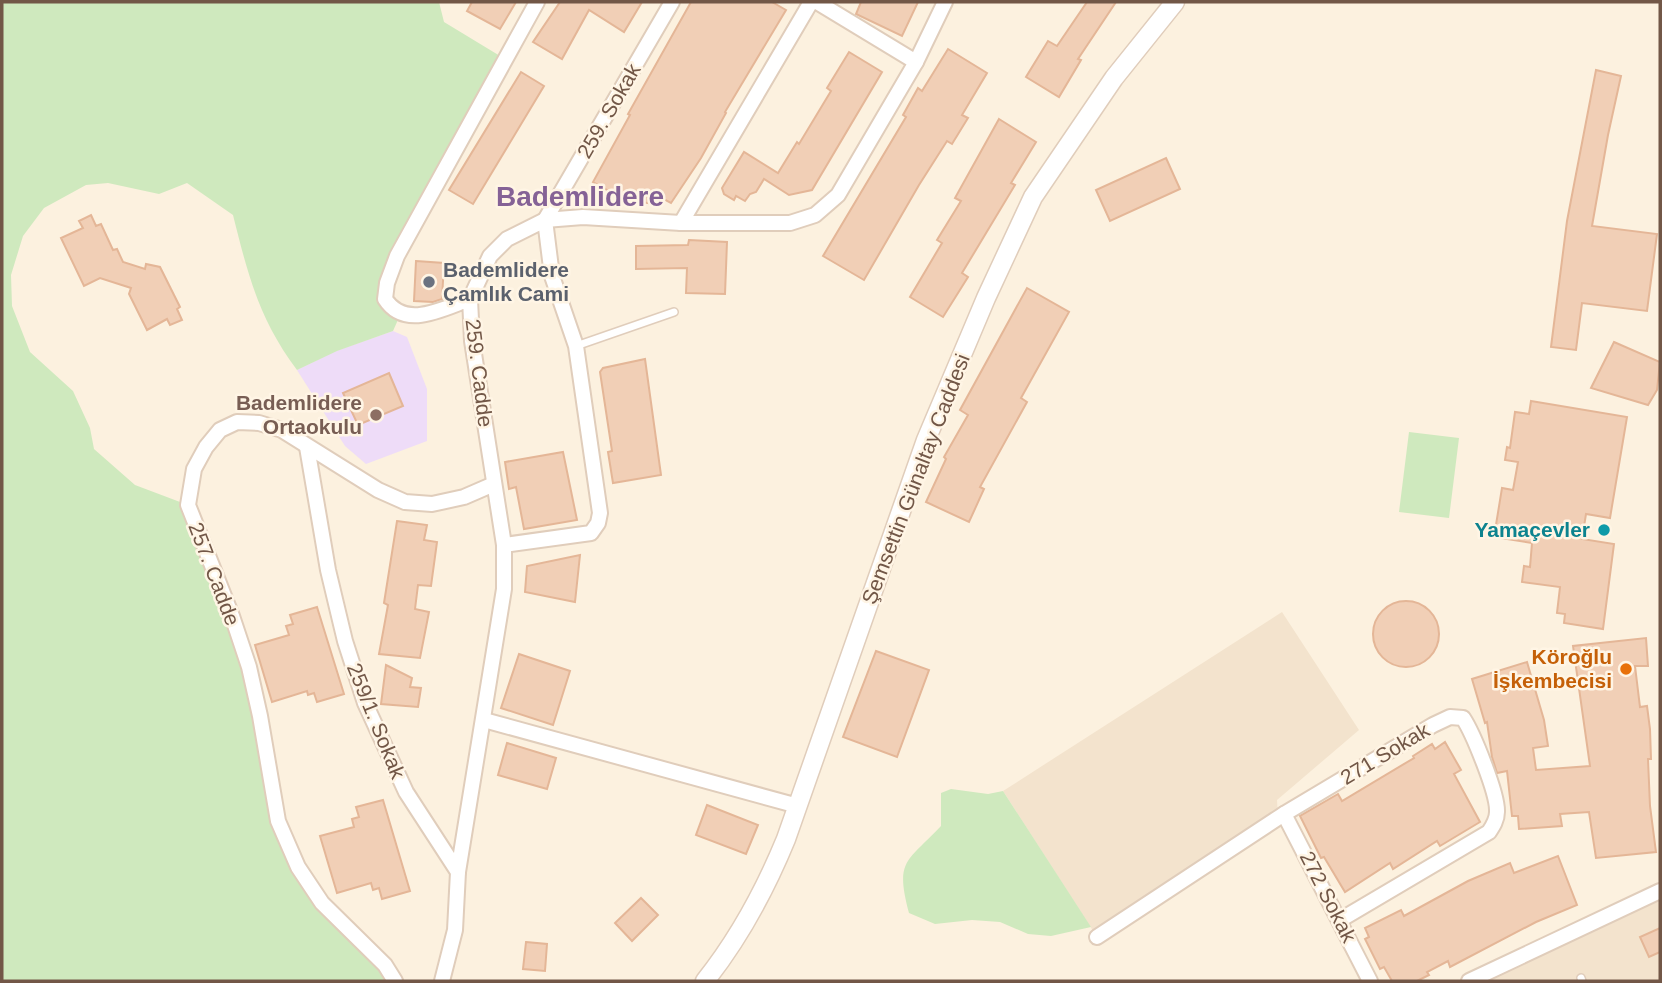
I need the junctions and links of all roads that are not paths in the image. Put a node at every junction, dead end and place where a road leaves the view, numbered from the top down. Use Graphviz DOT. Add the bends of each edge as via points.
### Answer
graph roads {
  1 [pos="537,2"];
  2 [pos="672,2"];
  3 [pos="811,2"];
  4 [pos="817,2"];
  5 [pos="945,2"];
  6 [pos="1175,2"];
  7 [pos="916,62"];
  8 [pos="545,220"];
  9 [pos="681,223"];
  10 [pos="470,299"];
  11 [pos="674,312"];
  12 [pos="576,346"];
  13 [pos="307,447"];
  14 [pos="494,485"];
  15 [pos="504,545"];
  16 [pos="484,720"];
  17 [pos="798,806"];
  18 [pos="1284,814"];
  19 [pos="458,872"];
  20 [pos="1660,891"];
  21 [pos="1340,920"];
  22 [pos="1097,937"];
  23 [pos="395,981"];
  24 [pos="442,981"];
  25 [pos="705,981"];
  26 [pos="1370,981"];
  27 [pos="1469,981"];
  1 -- 10 [label="street, 259. Cadde" via="397,256 385,299 392,310 421,316"];
  2 -- 8 [label="street, 259. Sokak"];
  3 -- 9 [label="street"];
  4 -- 7 [label="street"];
  5 -- 7 [label="street"];
  6 -- 17 [label="street, Şemsettin Günaltay Caddesi" via="1114,78 1034,197 986,298 926,440"];
  7 -- 9 [label="street" via="838,195 815,215 790,223"];
  8 -- 9 [label="street" via="583,217"];
  8 -- 10 [label="street" via="507,239 490,256"];
  8 -- 12 [label="street" via="552,276"];
  10 -- 14 [label="street, 259. Cadde"];
  11 -- 12 [label="lane"];
  12 -- 15 [label="street" via="598,523 591,533 580,536"];
  13 -- 14 [label="street, 257. Cadde" via="405,502 432,504"];
  13 -- 19 [label="street, 259/1. Sokak" via="328,570 365,703 405,792"];
  13 -- 23 [label="street, 257. Cadde" via="282,430 259,423 237,422 220,430 194,470 188,505 248,667 278,821 298,867 322,903 385,965"];
  14 -- 15 [label="street, 259. Cadde"];
  15 -- 16 [label="street, 259. Cadde" via="504,589"];
  16 -- 17 [label="street"];
  16 -- 19 [label="street, 259. Cadde"];
  17 -- 25 [label="street, Şemsettin Günaltay Caddesi" via="758,902"];
  18 -- 21 [label="street, 272 Sokak"];
  18 -- 21 [label="street, 271 Sokak" via="1450,717 1463,718 1470,729 1496,800 1497,813 1489,832"];
  18 -- 22 [label="street, 271 Sokak"];
  19 -- 24 [label="street" via="455,930"];
  20 -- 27 [label="street"];
  21 -- 26 [label="street, 272 Sokak"];
}
